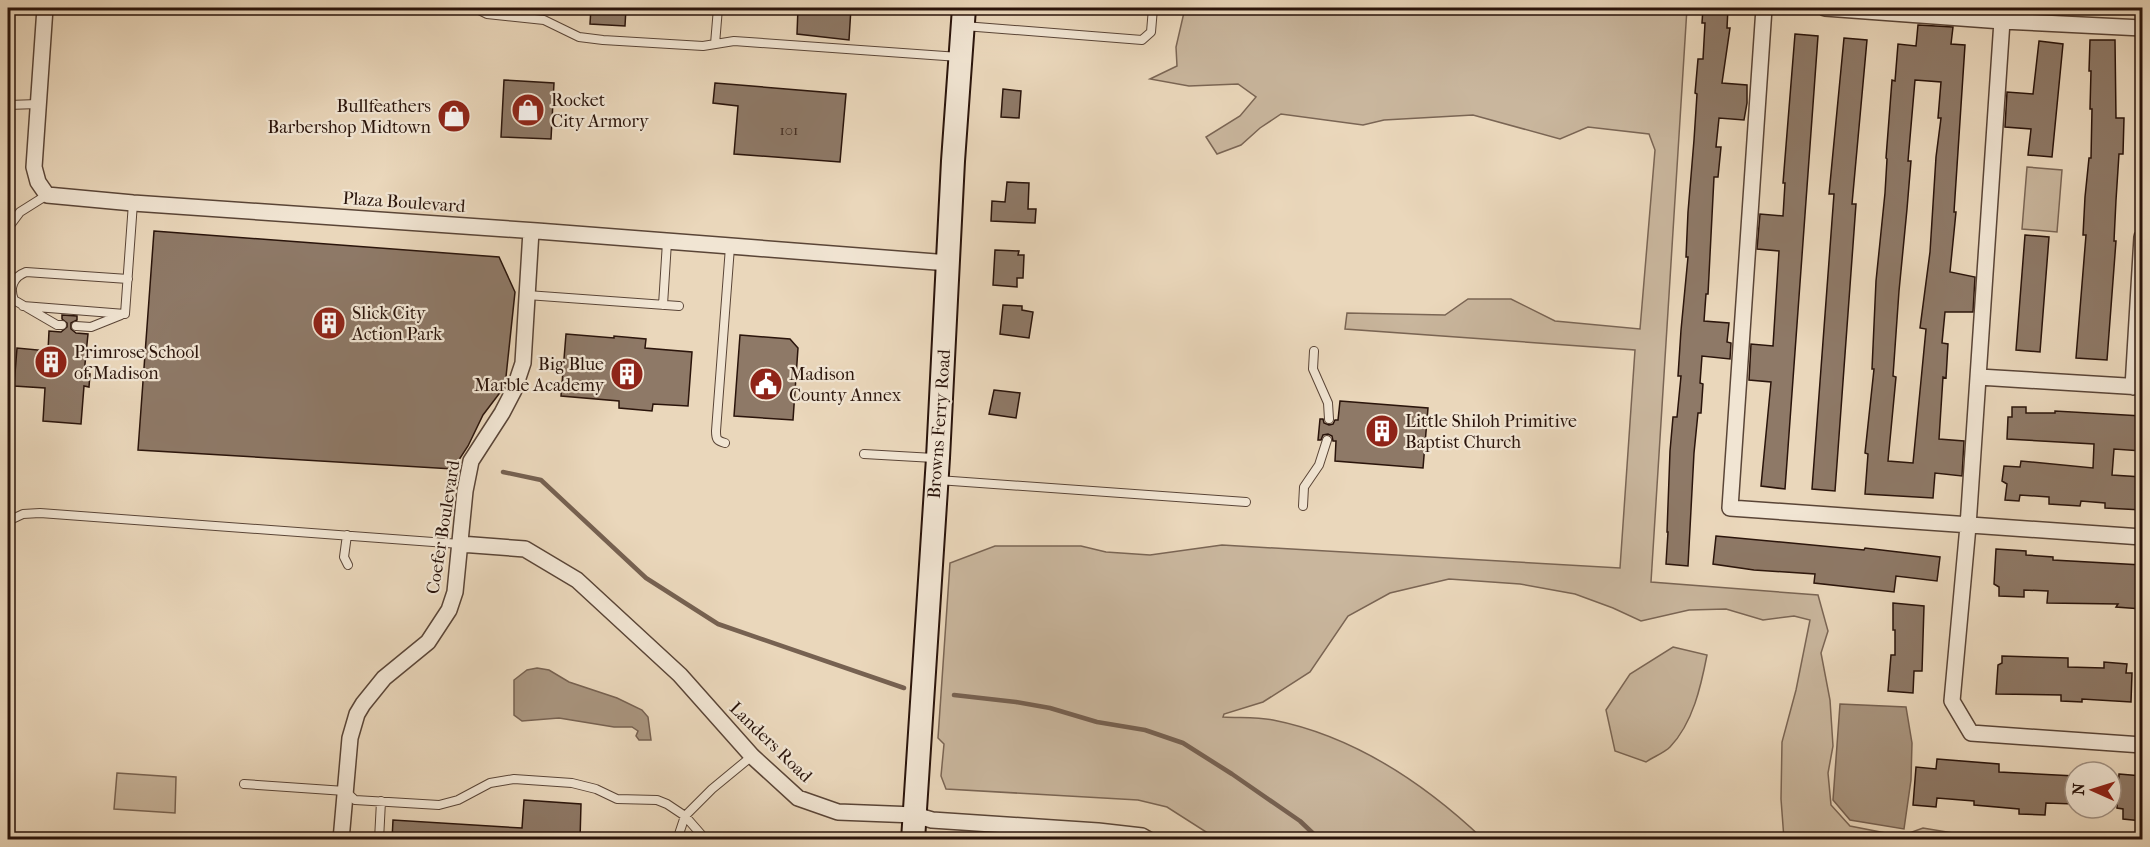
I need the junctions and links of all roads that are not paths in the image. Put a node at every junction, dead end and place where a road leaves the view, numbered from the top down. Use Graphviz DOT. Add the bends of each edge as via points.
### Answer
graph roads {
  1 [pos="45,8"];
  2 [pos="475,8"];
  3 [pos="718,8"];
  4 [pos="1153,8"];
  5 [pos="1764,8"];
  6 [pos="1825,8"];
  7 [pos="963,17"];
  8 [pos="2002,21"];
  9 [pos="2142,28"];
  10 [pos="715,44"];
  11 [pos="961,57"];
  12 [pos="38,104"];
  13 [pos="8,105"];
  14 [pos="47,195"];
  15 [pos="133,203"];
  16 [pos="8,228"];
  17 [pos="531,231"];
  18 [pos="2142,237"];
  19 [pos="667,242"];
  20 [pos="730,247"];
  21 [pos="949,263"];
  22 [pos="128,279"];
  23 [pos="527,295"];
  24 [pos="663,305"];
  25 [pos="23,306"];
  26 [pos="679,306"];
  27 [pos="125,314"];
  28 [pos="62,325"];
  29 [pos="76,326"];
  30 [pos="1314,351"];
  31 [pos="1979,377"];
  32 [pos="2138,387"];
  33 [pos="1329,419"];
  34 [pos="1327,440"];
  35 [pos="725,443"];
  36 [pos="864,454"];
  37 [pos="937,469"];
  38 [pos="1246,502"];
  39 [pos="1303,506"];
  40 [pos="8,521"];
  41 [pos="1968,526"];
  42 [pos="347,536"];
  43 [pos="2142,537"];
  44 [pos="460,544"];
  45 [pos="348,565"];
  46 [pos="2142,745"];
  47 [pos="752,756"];
  48 [pos="244,784"];
  49 [pos="345,791"];
  50 [pos="381,801"];
  51 [pos="915,815"];
  52 [pos="685,816"];
  53 [pos="341,840"];
  54 [pos="379,840"];
  55 [pos="677,840"];
  56 [pos="706,840"];
  57 [pos="913,840"];
  58 [pos="1149,840"];
  1 -- 12 [label="street"];
  2 -- 10 [label="lane" via="487,14 544,20 579,37"];
  3 -- 10 [label="lane"];
  4 -- 7 [label="lane" via="1151,33 1142,40"];
  5 -- 41 [label="street" via="1730,508"];
  6 -- 8 [label="street"];
  7 -- 11 [label="main road, Browns Ferry Road"];
  8 -- 9 [label="street"];
  8 -- 31 [label="street"];
  10 -- 11 [label="lane" via="734,41"];
  11 -- 21 [label="main road, Browns Ferry Road"];
  12 -- 13 [label="lane"];
  12 -- 14 [label="street" via="34,167"];
  14 -- 15 [label="street, Plaza Boulevard"];
  14 -- 16 [label="lane" via="20,212"];
  15 -- 17 [label="street, Plaza Boulevard"];
  15 -- 22 [label="lane"];
  17 -- 19 [label="street, Plaza Boulevard"];
  17 -- 23 [label="street, Coefer Boulevard"];
  18 -- 32 [label="street"];
  19 -- 20 [label="street, Plaza Boulevard"];
  19 -- 24 [label="lane"];
  20 -- 21 [label="street, Plaza Boulevard"];
  20 -- 35 [label="lane" via="716,431 716,438"];
  21 -- 37 [label="main road, Browns Ferry Road"];
  22 -- 25 [label="lane" via="26,272 12,286 14,300"];
  22 -- 27 [label="lane"];
  23 -- 24 [label="lane"];
  23 -- 44 [label="street, Coefer Boulevard" via="523,363 514,390 471,461"];
  24 -- 26 [label="lane"];
  25 -- 27 [label="lane"];
  25 -- 28 [label="lane"];
  27 -- 29 [label="lane" via="91,327"];
  30 -- 33 [label="lane" via="1313,369 1328,404"];
  31 -- 32 [label="street"];
  31 -- 41 [label="street"];
  34 -- 39 [label="lane" via="1319,465 1304,487"];
  36 -- 37 [label="lane"];
  37 -- 38 [label="lane"];
  37 -- 51 [label="main road, Browns Ferry Road"];
  40 -- 42 [label="lane" via="22,514 40,513"];
  41 -- 43 [label="street"];
  41 -- 46 [label="street" via="1952,700 1971,733"];
  42 -- 44 [label="lane"];
  42 -- 45 [label="lane" via="344,556"];
  44 -- 47 [label="street, Landers Road" via="525,549 576,580 681,675"];
  44 -- 49 [label="street, Coefer Boulevard" via="455,592 437,631 376,686 357,714 350,738"];
  47 -- 51 [label="street, Landers Road" via="798,798 838,812"];
  47 -- 52 [label="lane"];
  48 -- 49 [label="lane"];
  49 -- 50 [label="lane" via="356,800"];
  49 -- 53 [label="street, Coefer Boulevard"];
  50 -- 52 [label="lane" via="439,805 490,783 514,779 572,783 617,799 657,800"];
  50 -- 54 [label="lane"];
  51 -- 57 [label="main road, Browns Ferry Road"];
  51 -- 58 [label="street, Landers Road" via="932,820 1098,831"];
  52 -- 55 [label="lane"];
  52 -- 56 [label="lane"];
}
